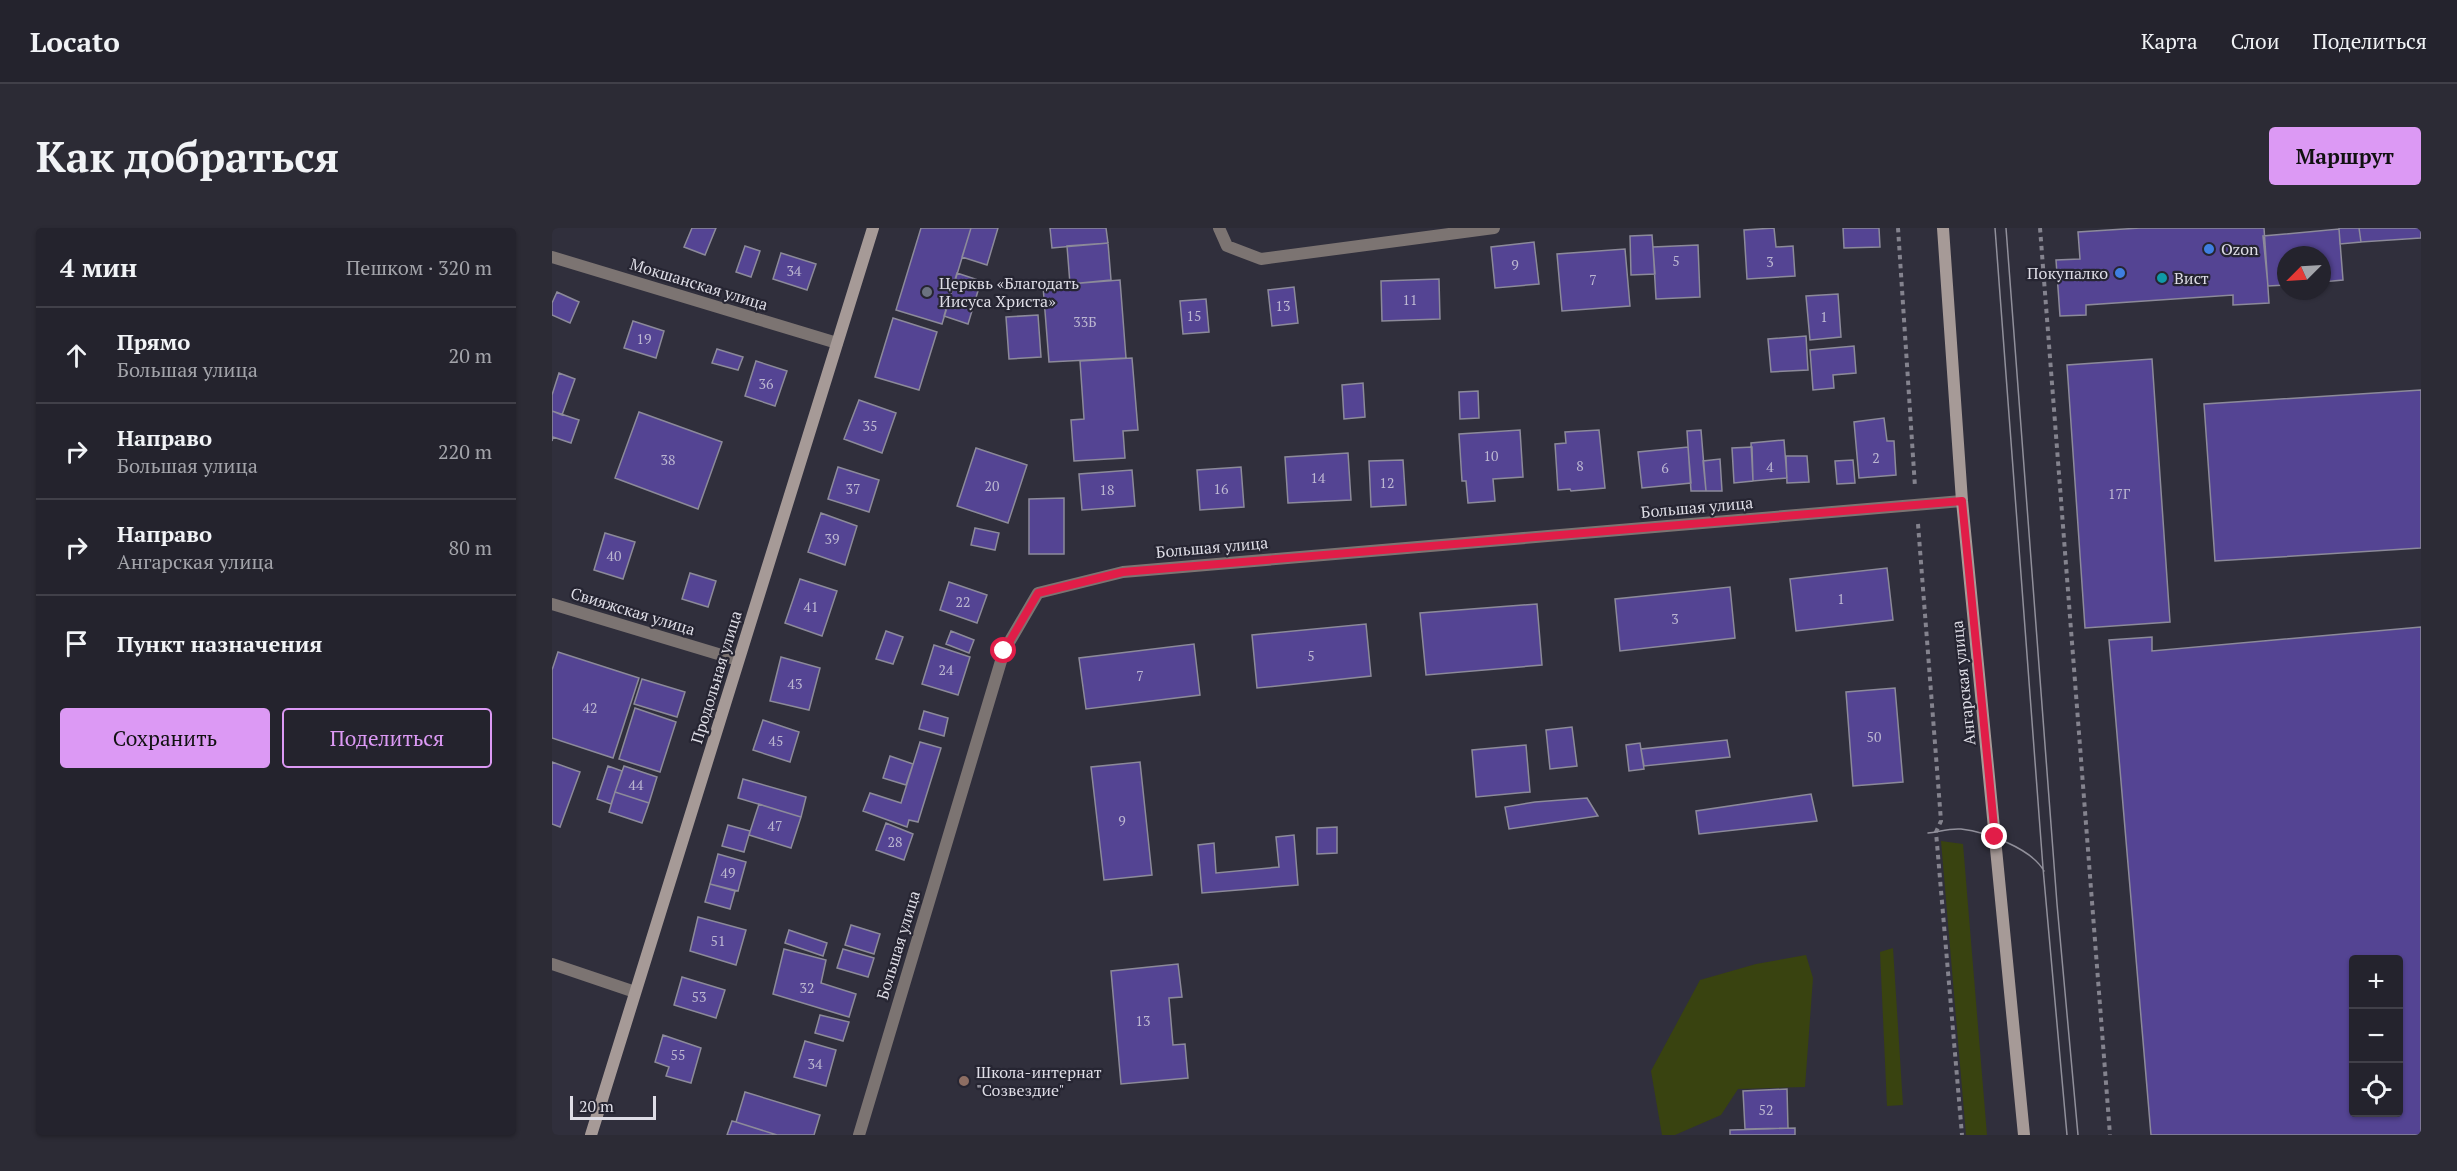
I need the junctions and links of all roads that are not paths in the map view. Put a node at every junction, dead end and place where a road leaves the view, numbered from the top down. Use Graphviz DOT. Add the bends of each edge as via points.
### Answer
graph roads {
  1 [pos="873,228"];
  2 [pos="1219,228"];
  3 [pos="1494,228"];
  4 [pos="1943,228"];
  5 [pos="552,257"];
  6 [pos="837,343"];
  7 [pos="1962,501"];
  8 [pos="552,604"];
  9 [pos="738,660"];
  10 [pos="552,964"];
  11 [pos="635,992"];
  12 [pos="591,1135"];
  13 [pos="859,1135"];
  14 [pos="2024,1135"];
  1 -- 6 [label="main road, Продольная улица"];
  2 -- 3 [label="street" via="1227,246 1261,259"];
  4 -- 7 [label="main road, Ангарская улица"];
  5 -- 6 [label="street, Мокшанская улица"];
  6 -- 9 [label="main road, Продольная улица"];
  7 -- 13 [label="street, Большая улица" via="1123,572 1038,593 1004,651"];
  7 -- 14 [label="main road, Ангарская улица"];
  8 -- 9 [label="street, Свияжская улица"];
  9 -- 11 [label="main road, Продольная улица"];
  10 -- 11 [label="street"];
  11 -- 12 [label="main road, Продольная улица"];
}
